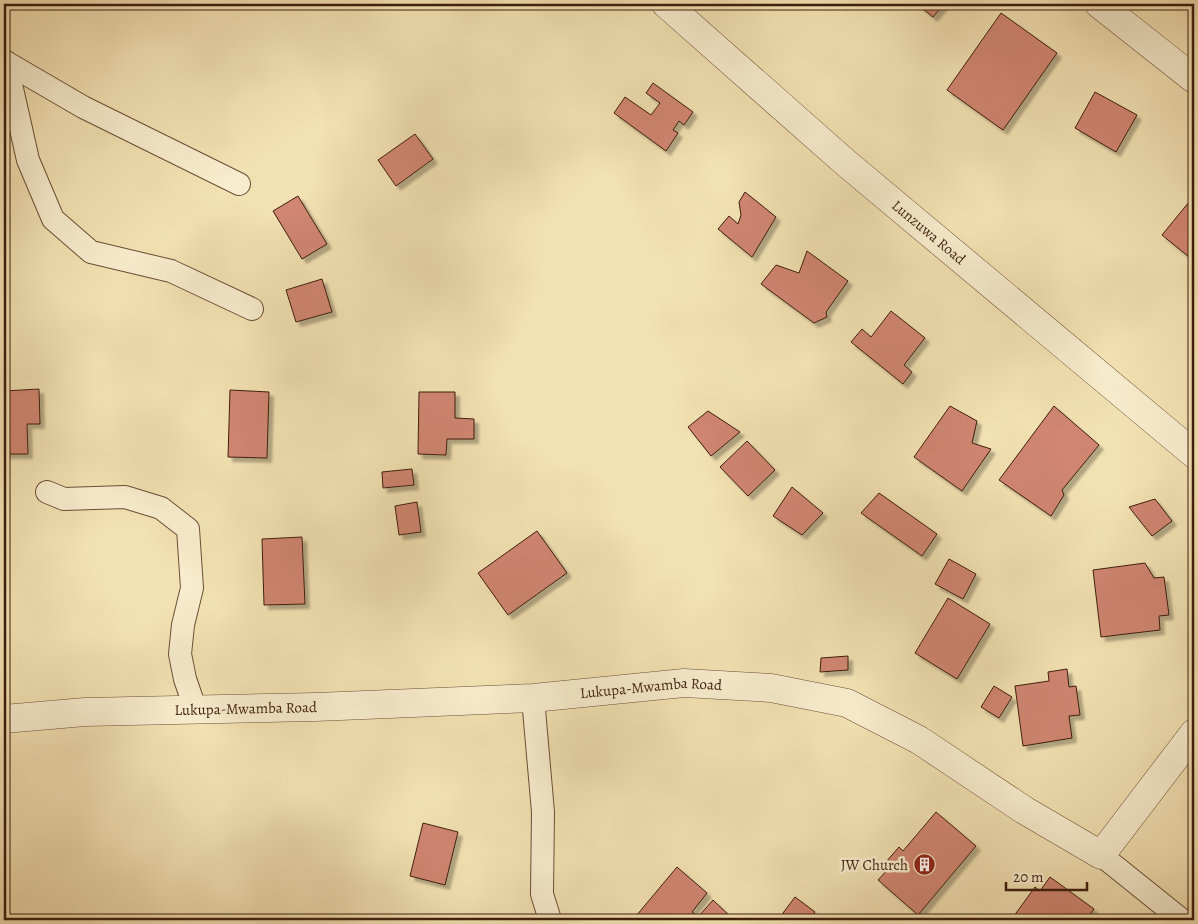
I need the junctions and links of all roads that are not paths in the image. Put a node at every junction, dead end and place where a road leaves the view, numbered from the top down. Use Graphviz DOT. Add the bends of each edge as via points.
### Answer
graph roads {
  1 [pos="666,4"];
  2 [pos="1099,4"];
  3 [pos="5,62"];
  4 [pos="1194,79"];
  5 [pos="239,184"];
  6 [pos="252,309"];
  7 [pos="1194,454"];
  8 [pos="47,492"];
  9 [pos="533,698"];
  10 [pos="196,710"];
  11 [pos="4,719"];
  12 [pos="1194,733"];
  13 [pos="1101,856"];
  14 [pos="550,920"];
  15 [pos="1182,920"];
  1 -- 7 [label="street, Lunzuwa Road" via="846,163"];
  2 -- 4 [label="street"];
  3 -- 5 [label="street" via="83,108"];
  3 -- 6 [label="street" via="28,160 53,219 91,252 170,271"];
  8 -- 10 [label="street" via="64,499 125,497 161,508 188,528 192,588 180,654"];
  9 -- 10 [label="street, Lukupa-Mwamba Road"];
  9 -- 13 [label="street, Lukupa-Mwamba Road" via="684,684 771,688 847,704 919,740 1024,810"];
  9 -- 14 [label="street" via="542,812 542,894"];
  10 -- 11 [label="street, Lukupa-Mwamba Road" via="85,712"];
  12 -- 13 [label="street"];
  13 -- 15 [label="street"];
}
